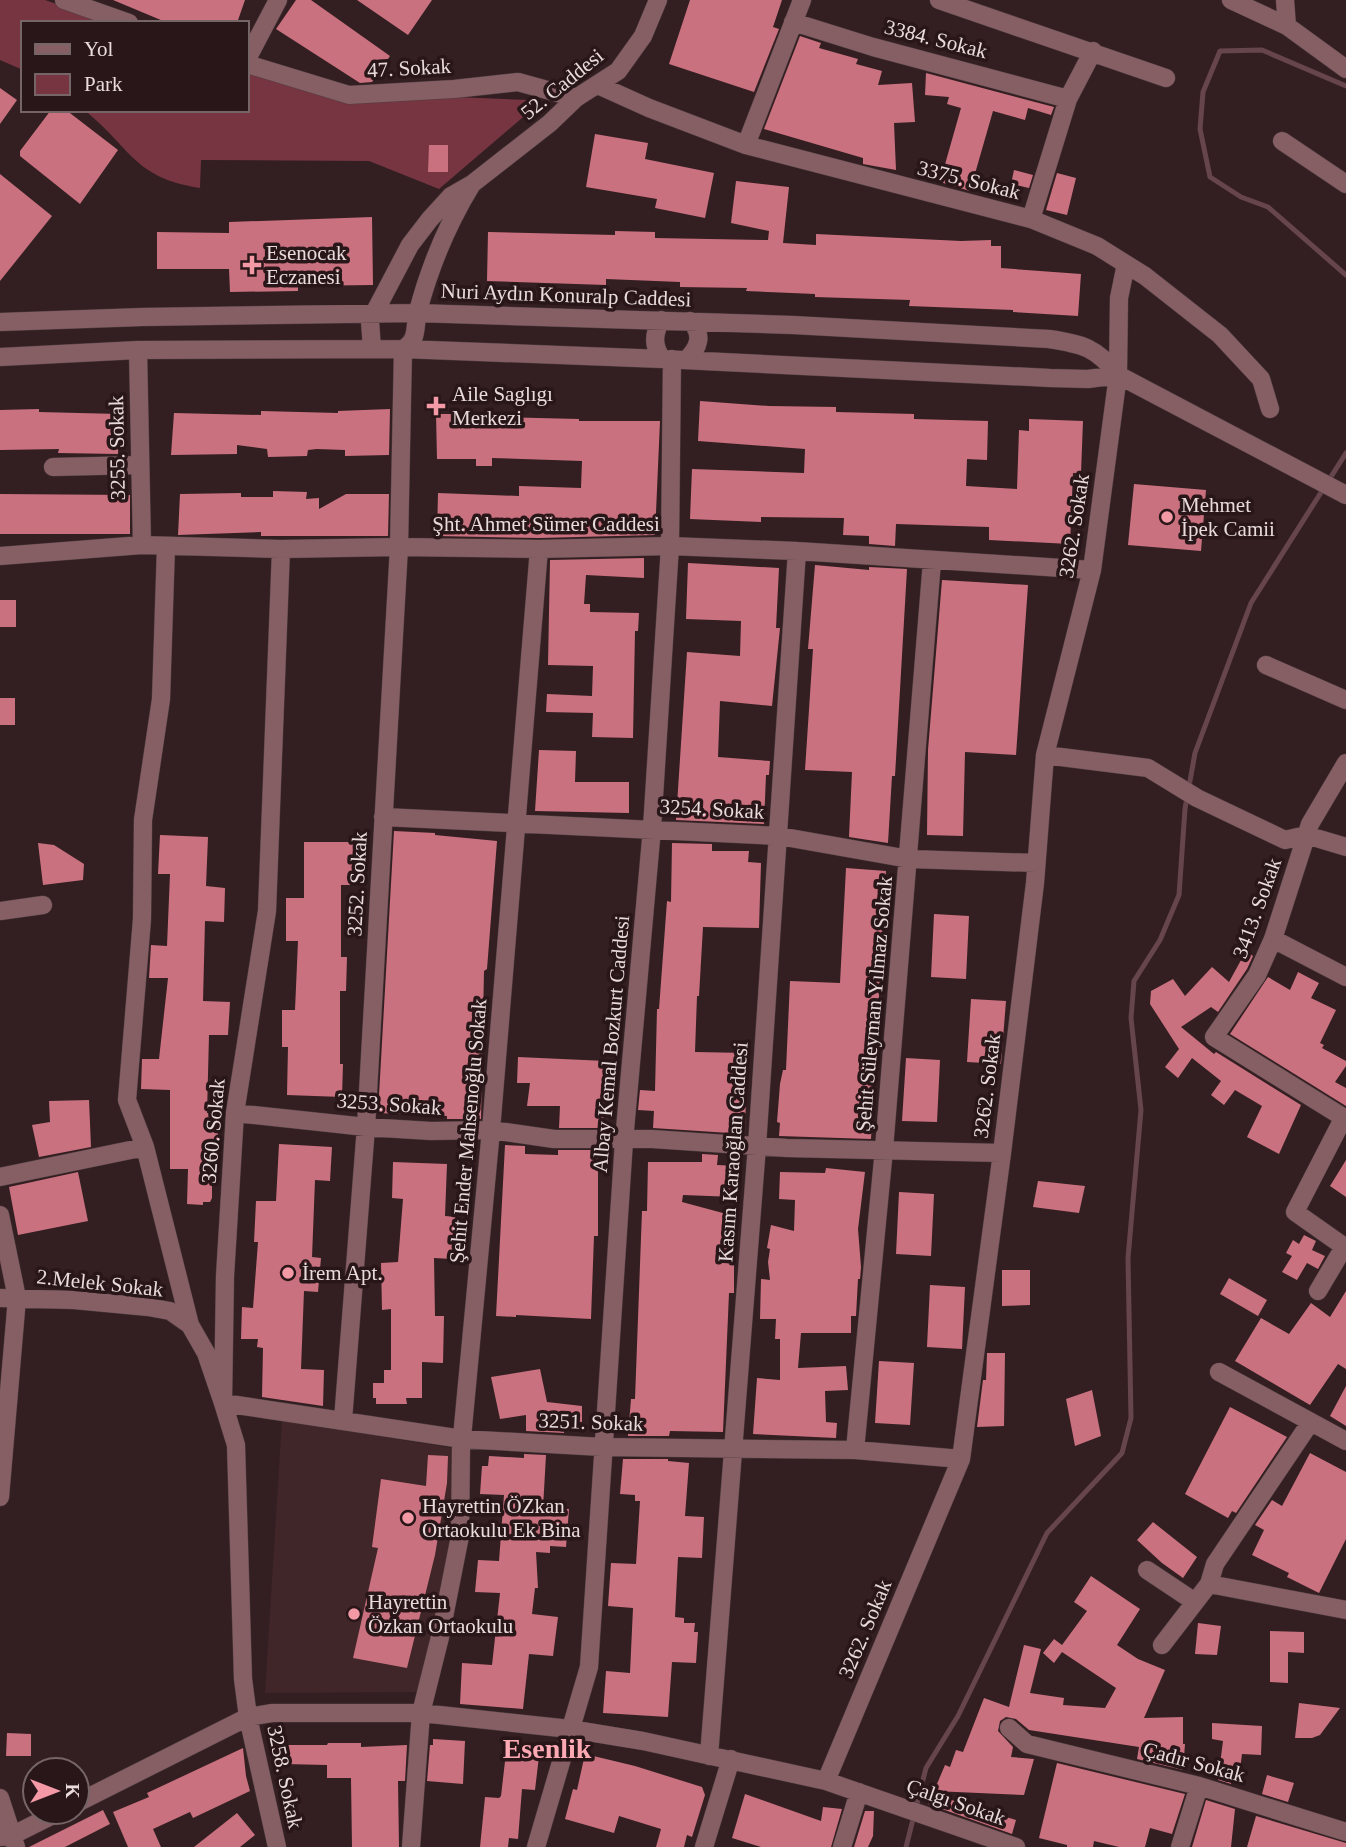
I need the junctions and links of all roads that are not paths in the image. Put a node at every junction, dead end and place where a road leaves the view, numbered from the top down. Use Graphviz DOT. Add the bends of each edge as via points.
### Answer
graph roads {
  1 [pos="64,0"];
  2 [pos="278,0"];
  3 [pos="658,0"];
  4 [pos="802,0"];
  5 [pos="943,0"];
  6 [pos="1231,0"];
  7 [pos="1284,0"];
  8 [pos="123,21"];
  9 [pos="793,22"];
  10 [pos="1287,26"];
  11 [pos="1093,51"];
  12 [pos="248,60"];
  13 [pos="248,62"];
  14 [pos="1346,69"];
  15 [pos="1166,78"];
  16 [pos="598,85"];
  17 [pos="576,98"];
  18 [pos="1068,99"];
  19 [pos="1282,141"];
  20 [pos="746,145"];
  21 [pos="472,184"];
  22 [pos="1346,184"];
  23 [pos="1031,219"];
  24 [pos="1126,264"];
  25 [pos="417,313"];
  26 [pos="375,314"];
  27 [pos="660,320"];
  28 [pos="690,321"];
  29 [pos="0,322"];
  30 [pos="372,349"];
  31 [pos="402,349"];
  32 [pos="138,350"];
  33 [pos="0,357"];
  34 [pos="674,359"];
  35 [pos="1118,375"];
  36 [pos="1270,409"];
  37 [pos="140,465"];
  38 [pos="53,467"];
  39 [pos="1346,495"];
  40 [pos="142,545"];
  41 [pos="166,546"];
  42 [pos="670,546"];
  43 [pos="399,547"];
  44 [pos="281,549"];
  45 [pos="539,549"];
  46 [pos="797,551"];
  47 [pos="0,556"];
  48 [pos="932,561"];
  49 [pos="1092,570"];
  50 [pos="1266,666"];
  51 [pos="1346,700"];
  52 [pos="1045,755"];
  53 [pos="1346,763"];
  54 [pos="383,817"];
  55 [pos="518,823"];
  56 [pos="652,828"];
  57 [pos="1306,835"];
  58 [pos="779,836"];
  59 [pos="1346,847"];
  60 [pos="909,859"];
  61 [pos="1036,863"];
  62 [pos="43,905"];
  63 [pos="0,911"];
  64 [pos="1273,939"];
  65 [pos="1346,977"];
  66 [pos="235,1113"];
  67 [pos="1345,1118"];
  68 [pos="366,1127"];
  69 [pos="491,1130"];
  70 [pos="624,1140"];
  71 [pos="757,1146"];
  72 [pos="145,1147"];
  73 [pos="884,1149"];
  74 [pos="1002,1153"];
  75 [pos="0,1177"];
  76 [pos="0,1215"];
  77 [pos="1345,1247"];
  78 [pos="1318,1291"];
  79 [pos="8,1298"];
  80 [pos="190,1325"];
  81 [pos="1219,1372"];
  82 [pos="223,1403"];
  83 [pos="343,1420"];
  84 [pos="1310,1423"];
  85 [pos="462,1439"];
  86 [pos="1346,1441"];
  87 [pos="602,1447"];
  88 [pos="734,1447"];
  89 [pos="855,1450"];
  90 [pos="961,1458"];
  91 [pos="0,1497"];
  92 [pos="1147,1570"];
  93 [pos="1209,1584"];
  94 [pos="1195,1602"];
  95 [pos="1346,1610"];
  96 [pos="1162,1645"];
  97 [pos="421,1713"];
  98 [pos="248,1717"];
  99 [pos="1009,1728"];
  100 [pos="570,1729"];
  101 [pos="709,1756"];
  102 [pos="731,1759"];
  103 [pos="826,1781"];
  104 [pos="1199,1786"];
  105 [pos="859,1792"];
  106 [pos="91,1796"];
  107 [pos="0,1798"];
  108 [pos="34,1826"];
  109 [pos="1346,1832"];
  110 [pos="9,1840"];
  111 [pos="276,1847"];
  112 [pos="411,1847"];
  113 [pos="536,1847"];
  114 [pos="704,1847"];
  115 [pos="842,1847"];
  116 [pos="1016,1847"];
  117 [pos="1180,1847"];
  1 -- 8 [label="street"];
  2 -- 12 [label="street"];
  3 -- 16 [label="street, 52. Caddesi" via="643,36 618,71"];
  4 -- 9 [label="street"];
  5 -- 11 [label="street"];
  6 -- 10 [label="street"];
  7 -- 10 [label="street"];
  9 -- 18 [label="street, 3384. Sokak"];
  9 -- 20 [label="street"];
  10 -- 14 [label="street"];
  11 -- 15 [label="street"];
  11 -- 18 [label="street"];
  13 -- 17 [label="street, 47. Sokak" via="349,95 518,82"];
  16 -- 17 [label="street, 52. Caddesi"];
  16 -- 20 [label="street, 3375. Sokak"];
  17 -- 21 [label="street, 52. Caddesi"];
  18 -- 23 [label="street"];
  19 -- 22 [label="street"];
  20 -- 23 [label="street, 3375. Sokak"];
  21 -- 25 [label="street, 52. Caddesi" via="454,214"];
  21 -- 26 [label="street, 52. Caddesi" via="451,196 417,236"];
  23 -- 24 [label="street, 3375. Sokak" via="1097,246"];
  24 -- 35 [label="street, 3262. Sokak" via="1119,298"];
  24 -- 36 [label="street, 3375. Sokak" via="1220,335 1261,379"];
  25 -- 26 [label="street, Nuri Aydın Konuralp Caddesi"];
  25 -- 27 [label="street, Nuri Aydın Konuralp Caddesi"];
  25 -- 31 [label="street, 52. Caddesi" via="415,337"];
  26 -- 29 [label="street, Nuri Aydın Konuralp Caddesi"];
  26 -- 30 [label="street" via="370,321"];
  27 -- 28 [label="street, Nuri Aydın Konuralp Caddesi"];
  27 -- 34 [label="street" via="655,349"];
  28 -- 34 [label="street" via="698,333 698,344"];
  28 -- 35 [label="street, Nuri Aydın Konuralp Caddesi" via="1049,339 1091,348"];
  30 -- 31 [label="street"];
  30 -- 32 [label="street"];
  31 -- 34 [label="street"];
  31 -- 43 [label="street, 3252. Sokak"];
  32 -- 33 [label="street"];
  32 -- 37 [label="street, 3255. Sokak"];
  34 -- 35 [label="street" via="1050,378"];
  34 -- 42 [label="street, Albay Kemal Bozkurt Caddesi"];
  35 -- 39 [label="street, Nuri Aydın Konuralp Caddesi"];
  35 -- 49 [label="street, 3262. Sokak"];
  37 -- 38 [label="street"];
  37 -- 40 [label="street, 3255. Sokak"];
  40 -- 41 [label="street, Şht. Ahmet Sümer Caddesi"];
  40 -- 47 [label="street, Şht. Ahmet Sümer Caddesi"];
  41 -- 44 [label="street, Şht. Ahmet Sümer Caddesi"];
  41 -- 72 [label="street" via="161,699 143,820 142,919 127,1100"];
  42 -- 45 [label="street, Şht. Ahmet Sümer Caddesi"];
  42 -- 46 [label="street, Şht. Ahmet Sümer Caddesi"];
  42 -- 56 [label="street, Albay Kemal Bozkurt Caddesi"];
  43 -- 44 [label="street, Şht. Ahmet Sümer Caddesi"];
  43 -- 45 [label="street, Şht. Ahmet Sümer Caddesi"];
  43 -- 54 [label="street, 3252. Sokak"];
  44 -- 66 [label="street, 3260. Sokak" via="267,911"];
  45 -- 55 [label="street, Şehit Ender Mahsenoğlu Sokak"];
  46 -- 48 [label="street, Şht. Ahmet Sümer Caddesi"];
  46 -- 58 [label="street, Kasım Karaoğlan Caddesi"];
  48 -- 49 [label="street, Şht. Ahmet Sümer Caddesi"];
  48 -- 60 [label="street, Şehit Süleyman Yılmaz Sokak"];
  49 -- 52 [label="street, 3262. Sokak"];
  50 -- 51 [label="street"];
  52 -- 57 [label="street" via="1147,768 1285,840"];
  52 -- 61 [label="street, 3262. Sokak"];
  53 -- 57 [label="street, 3413. Sokak"];
  54 -- 55 [label="street, 3254. Sokak"];
  54 -- 68 [label="street, 3252. Sokak"];
  55 -- 56 [label="street, 3254. Sokak"];
  55 -- 69 [label="street, Şehit Ender Mahsenoğlu Sokak"];
  56 -- 58 [label="street, 3254. Sokak"];
  56 -- 70 [label="street, Albay Kemal Bozkurt Caddesi"];
  57 -- 59 [label="street"];
  57 -- 64 [label="street, 3413. Sokak"];
  58 -- 60 [label="street, 3254. Sokak"];
  58 -- 71 [label="street, Kasım Karaoğlan Caddesi"];
  60 -- 61 [label="street, 3254. Sokak"];
  60 -- 73 [label="street, Şehit Süleyman Yılmaz Sokak"];
  61 -- 74 [label="street, 3262. Sokak"];
  62 -- 63 [label="street"];
  64 -- 65 [label="street"];
  64 -- 67 [label="street, 3413. Sokak" via="1257,975 1214,1037"];
  66 -- 68 [label="street, 3253. Sokak"];
  66 -- 82 [label="street, 3260. Sokak"];
  67 -- 77 [label="street" via="1296,1212"];
  68 -- 69 [label="street, 3253. Sokak"];
  68 -- 83 [label="street, 3252. Sokak"];
  69 -- 70 [label="street, 3253. Sokak" via="554,1139"];
  69 -- 85 [label="street, Şehit Ender Mahsenoğlu Sokak"];
  70 -- 71 [label="street, 3253. Sokak"];
  70 -- 87 [label="street, Albay Kemal Bozkurt Caddesi"];
  71 -- 73 [label="street, 3253. Sokak"];
  71 -- 88 [label="street, Kasım Karaoğlan Caddesi"];
  72 -- 75 [label="street"];
  72 -- 80 [label="street"];
  73 -- 74 [label="street, 3253. Sokak"];
  73 -- 89 [label="street, Şehit Süleyman Yılmaz Sokak"];
  74 -- 90 [label="street, 3262. Sokak"];
  76 -- 79 [label="street"];
  77 -- 78 [label="street"];
  79 -- 80 [label="street, 2.Melek Sokak" via="148,1307 170,1311"];
  79 -- 91 [label="street"];
  80 -- 82 [label="street" via="206,1353"];
  81 -- 84 [label="street"];
  82 -- 83 [label="street, 3251. Sokak"];
  82 -- 98 [label="street, 3260. Sokak" via="236,1445"];
  83 -- 85 [label="street, 3251. Sokak"];
  84 -- 86 [label="street"];
  84 -- 93 [label="street" via="1215,1564"];
  85 -- 87 [label="street, 3251. Sokak"];
  85 -- 97 [label="street, Şehit Ender Mahsenoğlu Sokak" via="460,1536"];
  87 -- 88 [label="street, 3251. Sokak"];
  87 -- 100 [label="street, Albay Kemal Bozkurt Caddesi" via="589,1667"];
  88 -- 89 [label="street, 3251. Sokak"];
  88 -- 101 [label="street, Kasım Karaoğlan Caddesi"];
  89 -- 90 [label="street, 3251. Sokak"];
  90 -- 103 [label="street, 3262. Sokak"];
  92 -- 94 [label="street"];
  93 -- 94 [label="street"];
  93 -- 95 [label="street"];
  94 -- 96 [label="street"];
  97 -- 98 [label="street, Çalgı Sokak"];
  97 -- 100 [label="street, Çalgı Sokak"];
  97 -- 112 [label="street, Şehit Ender Mahsenoğlu Sokak"];
  98 -- 106 [label="street"];
  98 -- 111 [label="street, 3258. Sokak"];
  99 -- 104 [label="street, Çadır Sokak" via="1027,1744"];
  100 -- 101 [label="street, Çalgı Sokak"];
  100 -- 113 [label="street"];
  101 -- 102 [label="street, Çalgı Sokak"];
  102 -- 103 [label="street, Çalgı Sokak"];
  102 -- 114 [label="street"];
  103 -- 105 [label="street, Çalgı Sokak"];
  104 -- 109 [label="street, Çadır Sokak"];
  104 -- 117 [label="street"];
  105 -- 115 [label="street"];
  105 -- 116 [label="street, Çalgı Sokak"];
  107 -- 110 [label="street"];
  108 -- 110 [label="street"];
}
